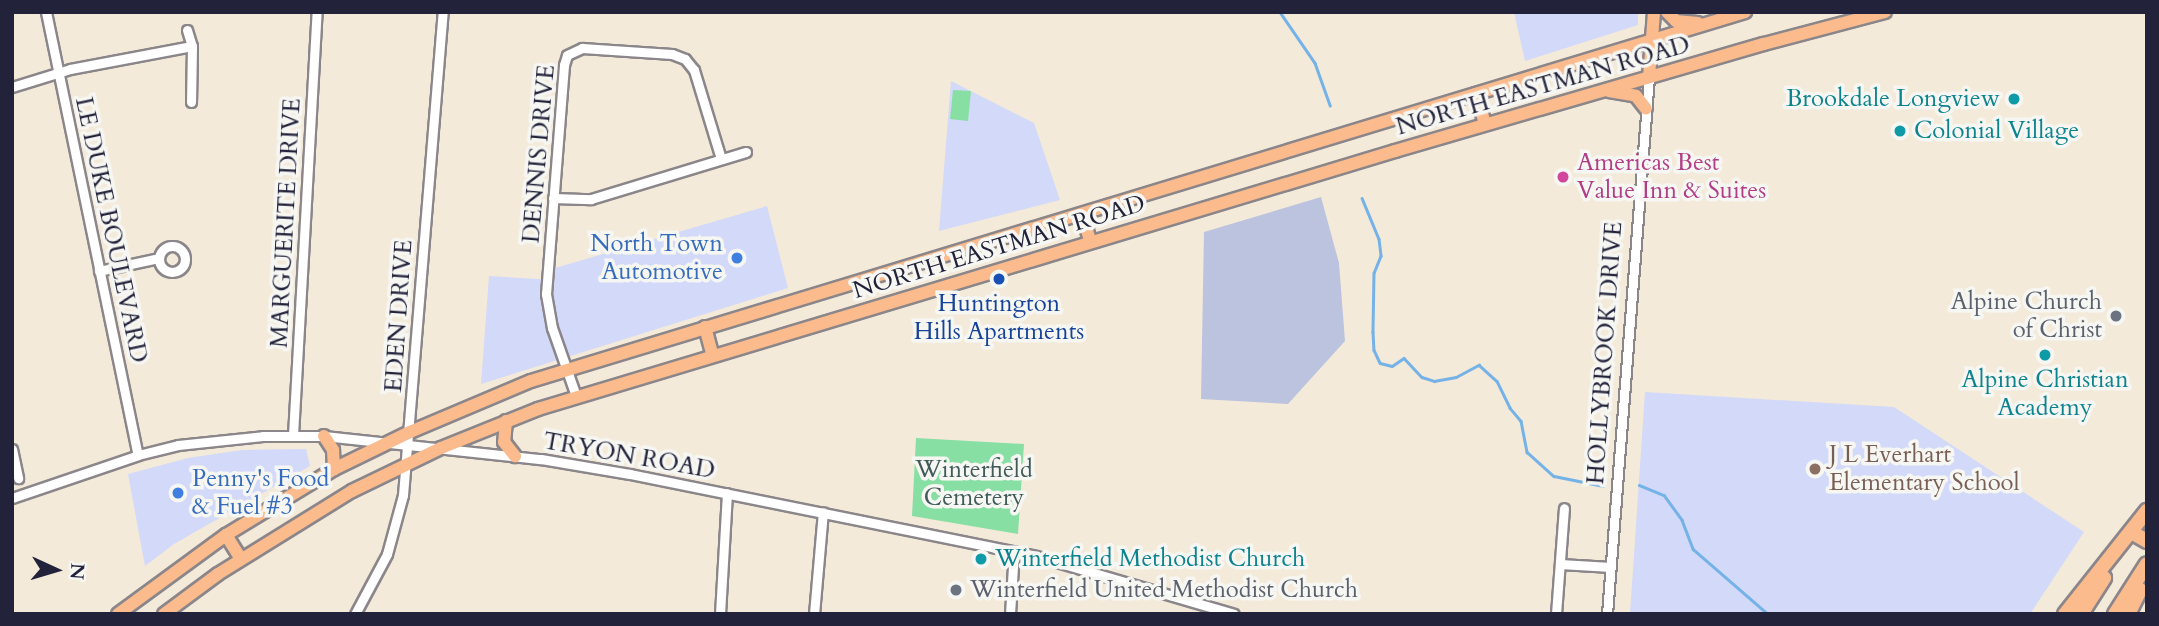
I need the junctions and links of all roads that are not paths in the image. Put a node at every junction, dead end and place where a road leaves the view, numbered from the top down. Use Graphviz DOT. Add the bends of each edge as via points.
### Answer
graph roads {
  1 [pos="46,12"];
  2 [pos="317,12"];
  3 [pos="443,12"];
  4 [pos="1654,12"];
  5 [pos="1667,12"];
  6 [pos="1745,12"];
  7 [pos="1883,12"];
  8 [pos="1706,24"];
  9 [pos="187,30"];
  10 [pos="1652,40"];
  11 [pos="192,46"];
  12 [pos="59,72"];
  13 [pos="1649,77"];
  14 [pos="12,87"];
  15 [pos="1602,91"];
  16 [pos="1476,94"];
  17 [pos="191,102"];
  18 [pos="1646,109"];
  19 [pos="1485,124"];
  20 [pos="746,152"];
  21 [pos="721,159"];
  22 [pos="553,198"];
  23 [pos="1082,214"];
  24 [pos="1090,241"];
  25 [pos="159,258"];
  26 [pos="99,271"];
  27 [pos="705,327"];
  28 [pos="712,355"];
  29 [pos="567,368"];
  30 [pos="576,396"];
  31 [pos="506,421"];
  32 [pos="410,432"];
  33 [pos="293,435"];
  34 [pos="324,436"];
  35 [pos="387,443"];
  36 [pos="408,445"];
  37 [pos="441,448"];
  38 [pos="12,449"];
  39 [pos="138,455"];
  40 [pos="516,456"];
  41 [pos="406,465"];
  42 [pos="334,469"];
  43 [pos="18,478"];
  44 [pos="727,493"];
  45 [pos="12,498"];
  46 [pos="1564,508"];
  47 [pos="2147,511"];
  48 [pos="823,512"];
  49 [pos="2133,533"];
  50 [pos="226,535"];
  51 [pos="2147,541"];
  52 [pos="1014,551"];
  53 [pos="242,559"];
  54 [pos="1560,564"];
  55 [pos="2147,564"];
  56 [pos="1611,567"];
  57 [pos="2147,578"];
  58 [pos="119,613"];
  59 [pos="164,614"];
  60 [pos="355,614"];
  61 [pos="720,614"];
  62 [pos="814,614"];
  63 [pos="1010,614"];
  64 [pos="1234,614"];
  65 [pos="1556,614"];
  66 [pos="1607,614"];
  67 [pos="2065,614"];
  68 [pos="2081,614"];
  69 [pos="2115,614"];
  70 [pos="2128,614"];
  1 -- 12 [label="street, LE DUKE BOULEVARD"];
  2 -- 33 [label="street, MARGUERITE DRIVE"];
  3 -- 32 [label="street, EDEN DRIVE"];
  4 -- 10 [label="main road, HOLLYBROOK DRIVE"];
  5 -- 8 [label="main road" via="1676,21"];
  6 -- 8 [label="main road, NORTH EASTMAN ROAD"];
  7 -- 13 [label="main road, NORTH EASTMAN ROAD"];
  8 -- 10 [label="main road, NORTH EASTMAN ROAD"];
  9 -- 11 [label="street"];
  10 -- 13 [label="main road, HOLLYBROOK DRIVE"];
  10 -- 16 [label="main road, NORTH EASTMAN ROAD"];
  11 -- 12 [label="street"];
  11 -- 17 [label="street"];
  12 -- 14 [label="street"];
  12 -- 26 [label="street, LE DUKE BOULEVARD"];
  13 -- 15 [label="main road, NORTH EASTMAN ROAD"];
  13 -- 18 [label="street, HOLLYBROOK DRIVE"];
  15 -- 18 [label="main road" via="1632,94"];
  15 -- 19 [label="main road, NORTH EASTMAN ROAD"];
  16 -- 19 [label="main road"];
  16 -- 23 [label="main road, NORTH EASTMAN ROAD"];
  18 -- 56 [label="street, HOLLYBROOK DRIVE"];
  19 -- 24 [label="main road, NORTH EASTMAN ROAD"];
  20 -- 21 [label="street"];
  21 -- 22 [label="street" via="591,199"];
  21 -- 22 [label="street, DENNIS DRIVE" via="688,61 672,54 579,48 567,55 564,65"];
  22 -- 29 [label="street, DENNIS DRIVE" via="546,299"];
  23 -- 24 [label="main road"];
  23 -- 27 [label="main road, NORTH EASTMAN ROAD"];
  24 -- 28 [label="main road, NORTH EASTMAN ROAD"];
  25 -- 26 [label="street"];
  26 -- 39 [label="street, LE DUKE BOULEVARD"];
  27 -- 28 [label="main road"];
  27 -- 29 [label="main road, NORTH EASTMAN ROAD"];
  28 -- 30 [label="main road, NORTH EASTMAN ROAD"];
  29 -- 30 [label="street, DENNIS DRIVE"];
  29 -- 32 [label="main road, NORTH EASTMAN ROAD"];
  30 -- 31 [label="main road, NORTH EASTMAN ROAD"];
  31 -- 37 [label="main road, NORTH EASTMAN ROAD"];
  31 -- 40 [label="main road" via="504,442"];
  32 -- 35 [label="main road, NORTH EASTMAN ROAD"];
  32 -- 36 [label="street, EDEN DRIVE"];
  33 -- 34 [label="street, TRYON ROAD"];
  33 -- 39 [label="street, TRYON ROAD" via="210,440"];
  34 -- 35 [label="street, TRYON ROAD"];
  34 -- 42 [label="main road" via="333,450"];
  35 -- 36 [label="street, TRYON ROAD"];
  35 -- 42 [label="main road, NORTH EASTMAN ROAD"];
  36 -- 37 [label="street, TRYON ROAD"];
  36 -- 41 [label="street, EDEN DRIVE"];
  37 -- 40 [label="street, TRYON ROAD"];
  37 -- 41 [label="main road, NORTH EASTMAN ROAD"];
  38 -- 43 [label="street"];
  39 -- 45 [label="street, TRYON ROAD"];
  40 -- 44 [label="street, TRYON ROAD"];
  41 -- 53 [label="main road, NORTH EASTMAN ROAD" via="352,491"];
  41 -- 60 [label="street, EDEN DRIVE" via="394,533 381,569"];
  42 -- 50 [label="main road, NORTH EASTMAN ROAD"];
  44 -- 48 [label="street, TRYON ROAD"];
  44 -- 61 [label="street"];
  46 -- 54 [label="street"];
  47 -- 49 [label="highway"];
  47 -- 67 [label="highway"];
  48 -- 52 [label="street, TRYON ROAD"];
  48 -- 62 [label="street"];
  49 -- 51 [label="highway"];
  49 -- 68 [label="highway"];
  50 -- 53 [label="main road"];
  50 -- 58 [label="main road, NORTH EASTMAN ROAD"];
  52 -- 63 [label="street"];
  52 -- 64 [label="street, TRYON ROAD"];
  53 -- 59 [label="main road, NORTH EASTMAN ROAD"];
  54 -- 56 [label="street"];
  54 -- 65 [label="street"];
  55 -- 69 [label="highway"];
  56 -- 66 [label="street, HOLLYBROOK DRIVE"];
  57 -- 70 [label="highway"];
}
